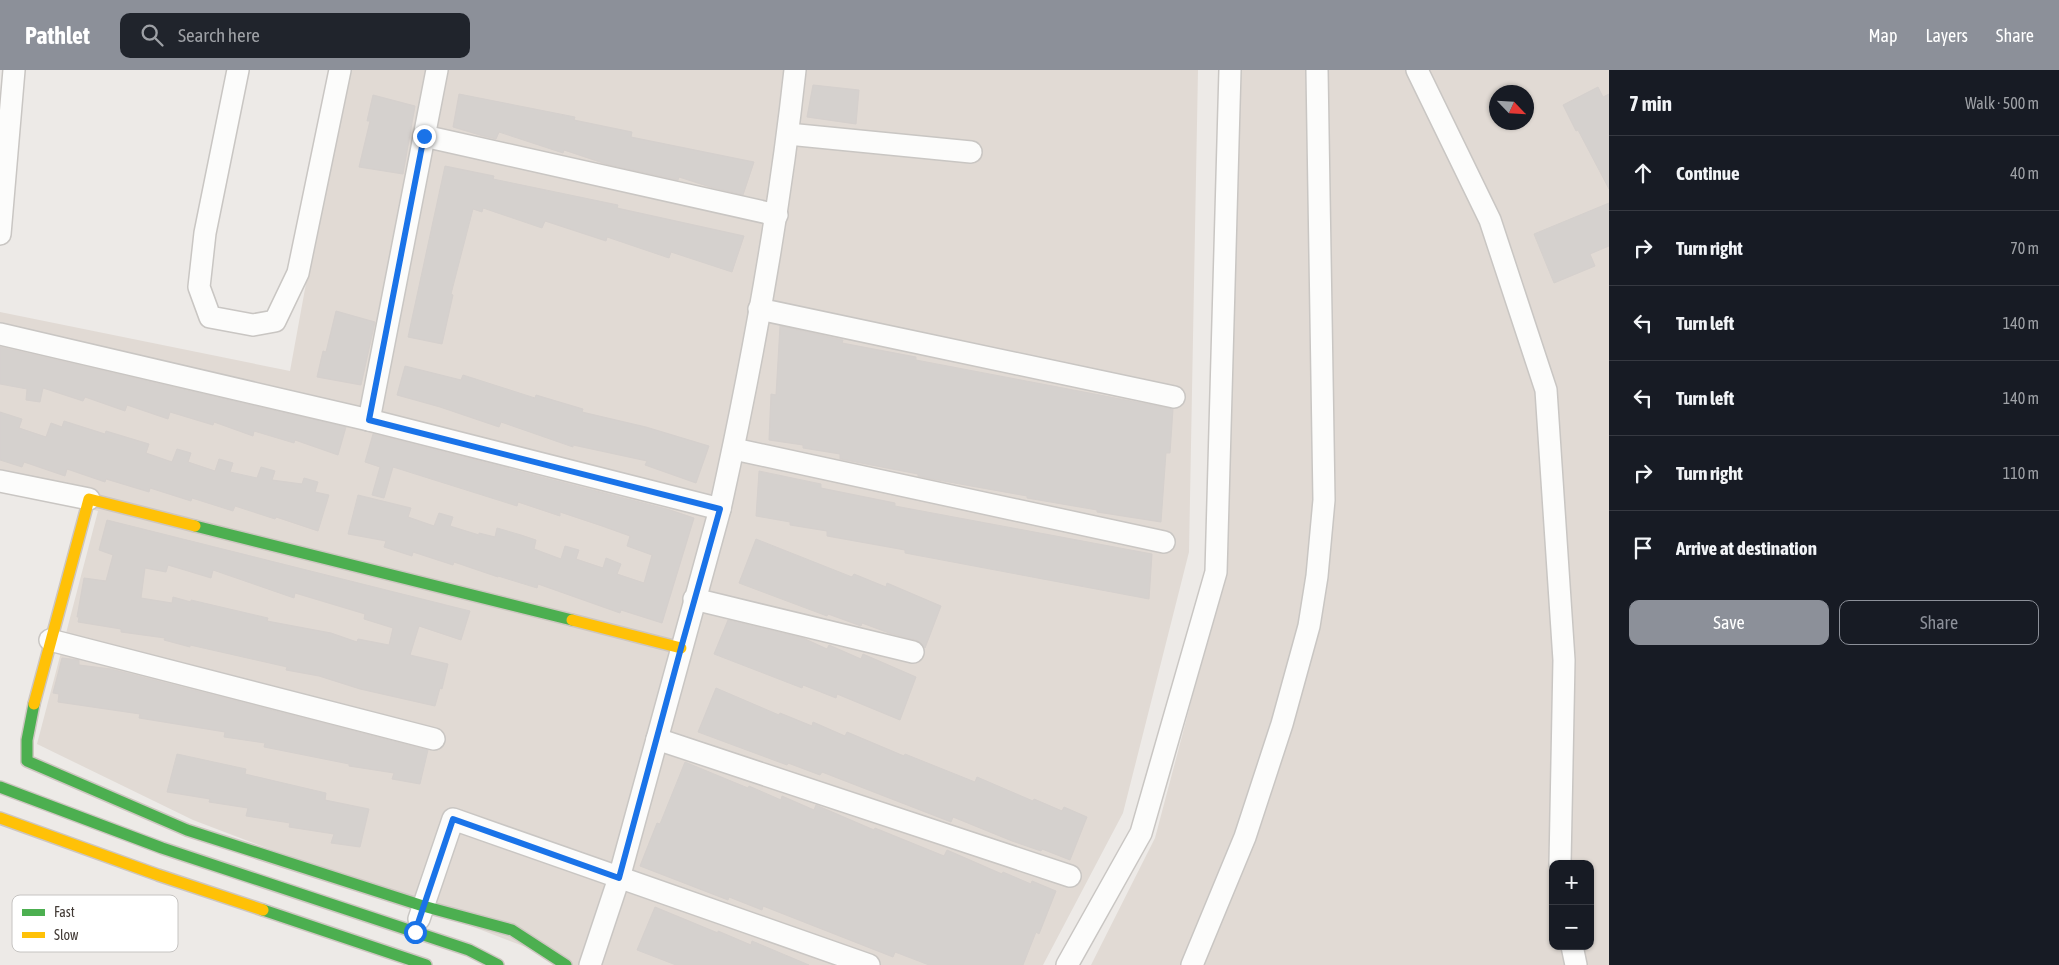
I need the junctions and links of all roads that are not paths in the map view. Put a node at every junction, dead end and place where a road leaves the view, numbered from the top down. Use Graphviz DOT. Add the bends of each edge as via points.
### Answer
graph roads {
  1 [pos="14,70"];
  2 [pos="238,70"];
  3 [pos="340,70"];
  4 [pos="437,70"];
  5 [pos="796,70"];
  6 [pos="1230,70"];
  7 [pos="1317,70"];
  8 [pos="1417,70"];
  9 [pos="788,134"];
  10 [pos="424,136"];
  11 [pos="972,152"];
  12 [pos="777,216"];
  13 [pos="0,234"];
  14 [pos="759,309"];
  15 [pos="0,334"];
  16 [pos="1174,398"];
  17 [pos="369,420"];
  18 [pos="734,449"];
  19 [pos="0,481"];
  20 [pos="89,499"];
  21 [pos="720,509"];
  22 [pos="1164,542"];
  23 [pos="694,599"];
  24 [pos="50,640"];
  25 [pos="681,648"];
  26 [pos="914,652"];
  27 [pos="434,739"];
  28 [pos="657,739"];
  29 [pos="0,787"];
  30 [pos="0,818"];
  31 [pos="1560,860"];
  32 [pos="1070,876"];
  33 [pos="619,878"];
  34 [pos="422,906"];
  35 [pos="415,932"];
  36 [pos="1573,950"];
  37 [pos="426,965"];
  38 [pos="498,965"];
  39 [pos="566,965"];
  40 [pos="590,965"];
  41 [pos="869,965"];
  42 [pos="1068,965"];
  43 [pos="1192,965"];
  44 [pos="1576,965"];
  1 -- 13 [label="street"];
  2 -- 3 [label="street" via="206,233 199,287 210,317 253,325 275,321 298,273"];
  4 -- 10 [label="street"];
  5 -- 9 [label="street"];
  6 -- 42 [label="street" via="1216,572 1141,833"];
  7 -- 43 [label="street" via="1324,500 1317,576 1310,626 1276,743 1245,837"];
  8 -- 31 [label="street" via="1490,220 1546,390 1564,660"];
  9 -- 11 [label="street"];
  9 -- 12 [label="street"];
  10 -- 12 [label="street"];
  10 -- 17 [label="street"];
  12 -- 14 [label="street"];
  14 -- 16 [label="street"];
  14 -- 18 [label="street"];
  15 -- 17 [label="street"];
  17 -- 21 [label="street"];
  18 -- 21 [label="street"];
  18 -- 22 [label="street"];
  19 -- 20 [label="street"];
  20 -- 24 [label="street"];
  20 -- 25 [label="street"];
  21 -- 23 [label="street"];
  23 -- 25 [label="street"];
  23 -- 26 [label="street"];
  24 -- 27 [label="street"];
  24 -- 34 [label="street" via="27,740 27,761 187,830"];
  25 -- 28 [label="street"];
  28 -- 32 [label="street"];
  28 -- 33 [label="street"];
  29 -- 35 [label="street" via="162,848"];
  30 -- 37 [label="street"];
  33 -- 34 [label="street" via="453,819"];
  33 -- 40 [label="street"];
  33 -- 41 [label="street"];
  34 -- 35 [label="street"];
  34 -- 39 [label="street" via="512,930"];
  35 -- 38 [label="street" via="469,950"];
  36 -- 44 [label="street"];
}
